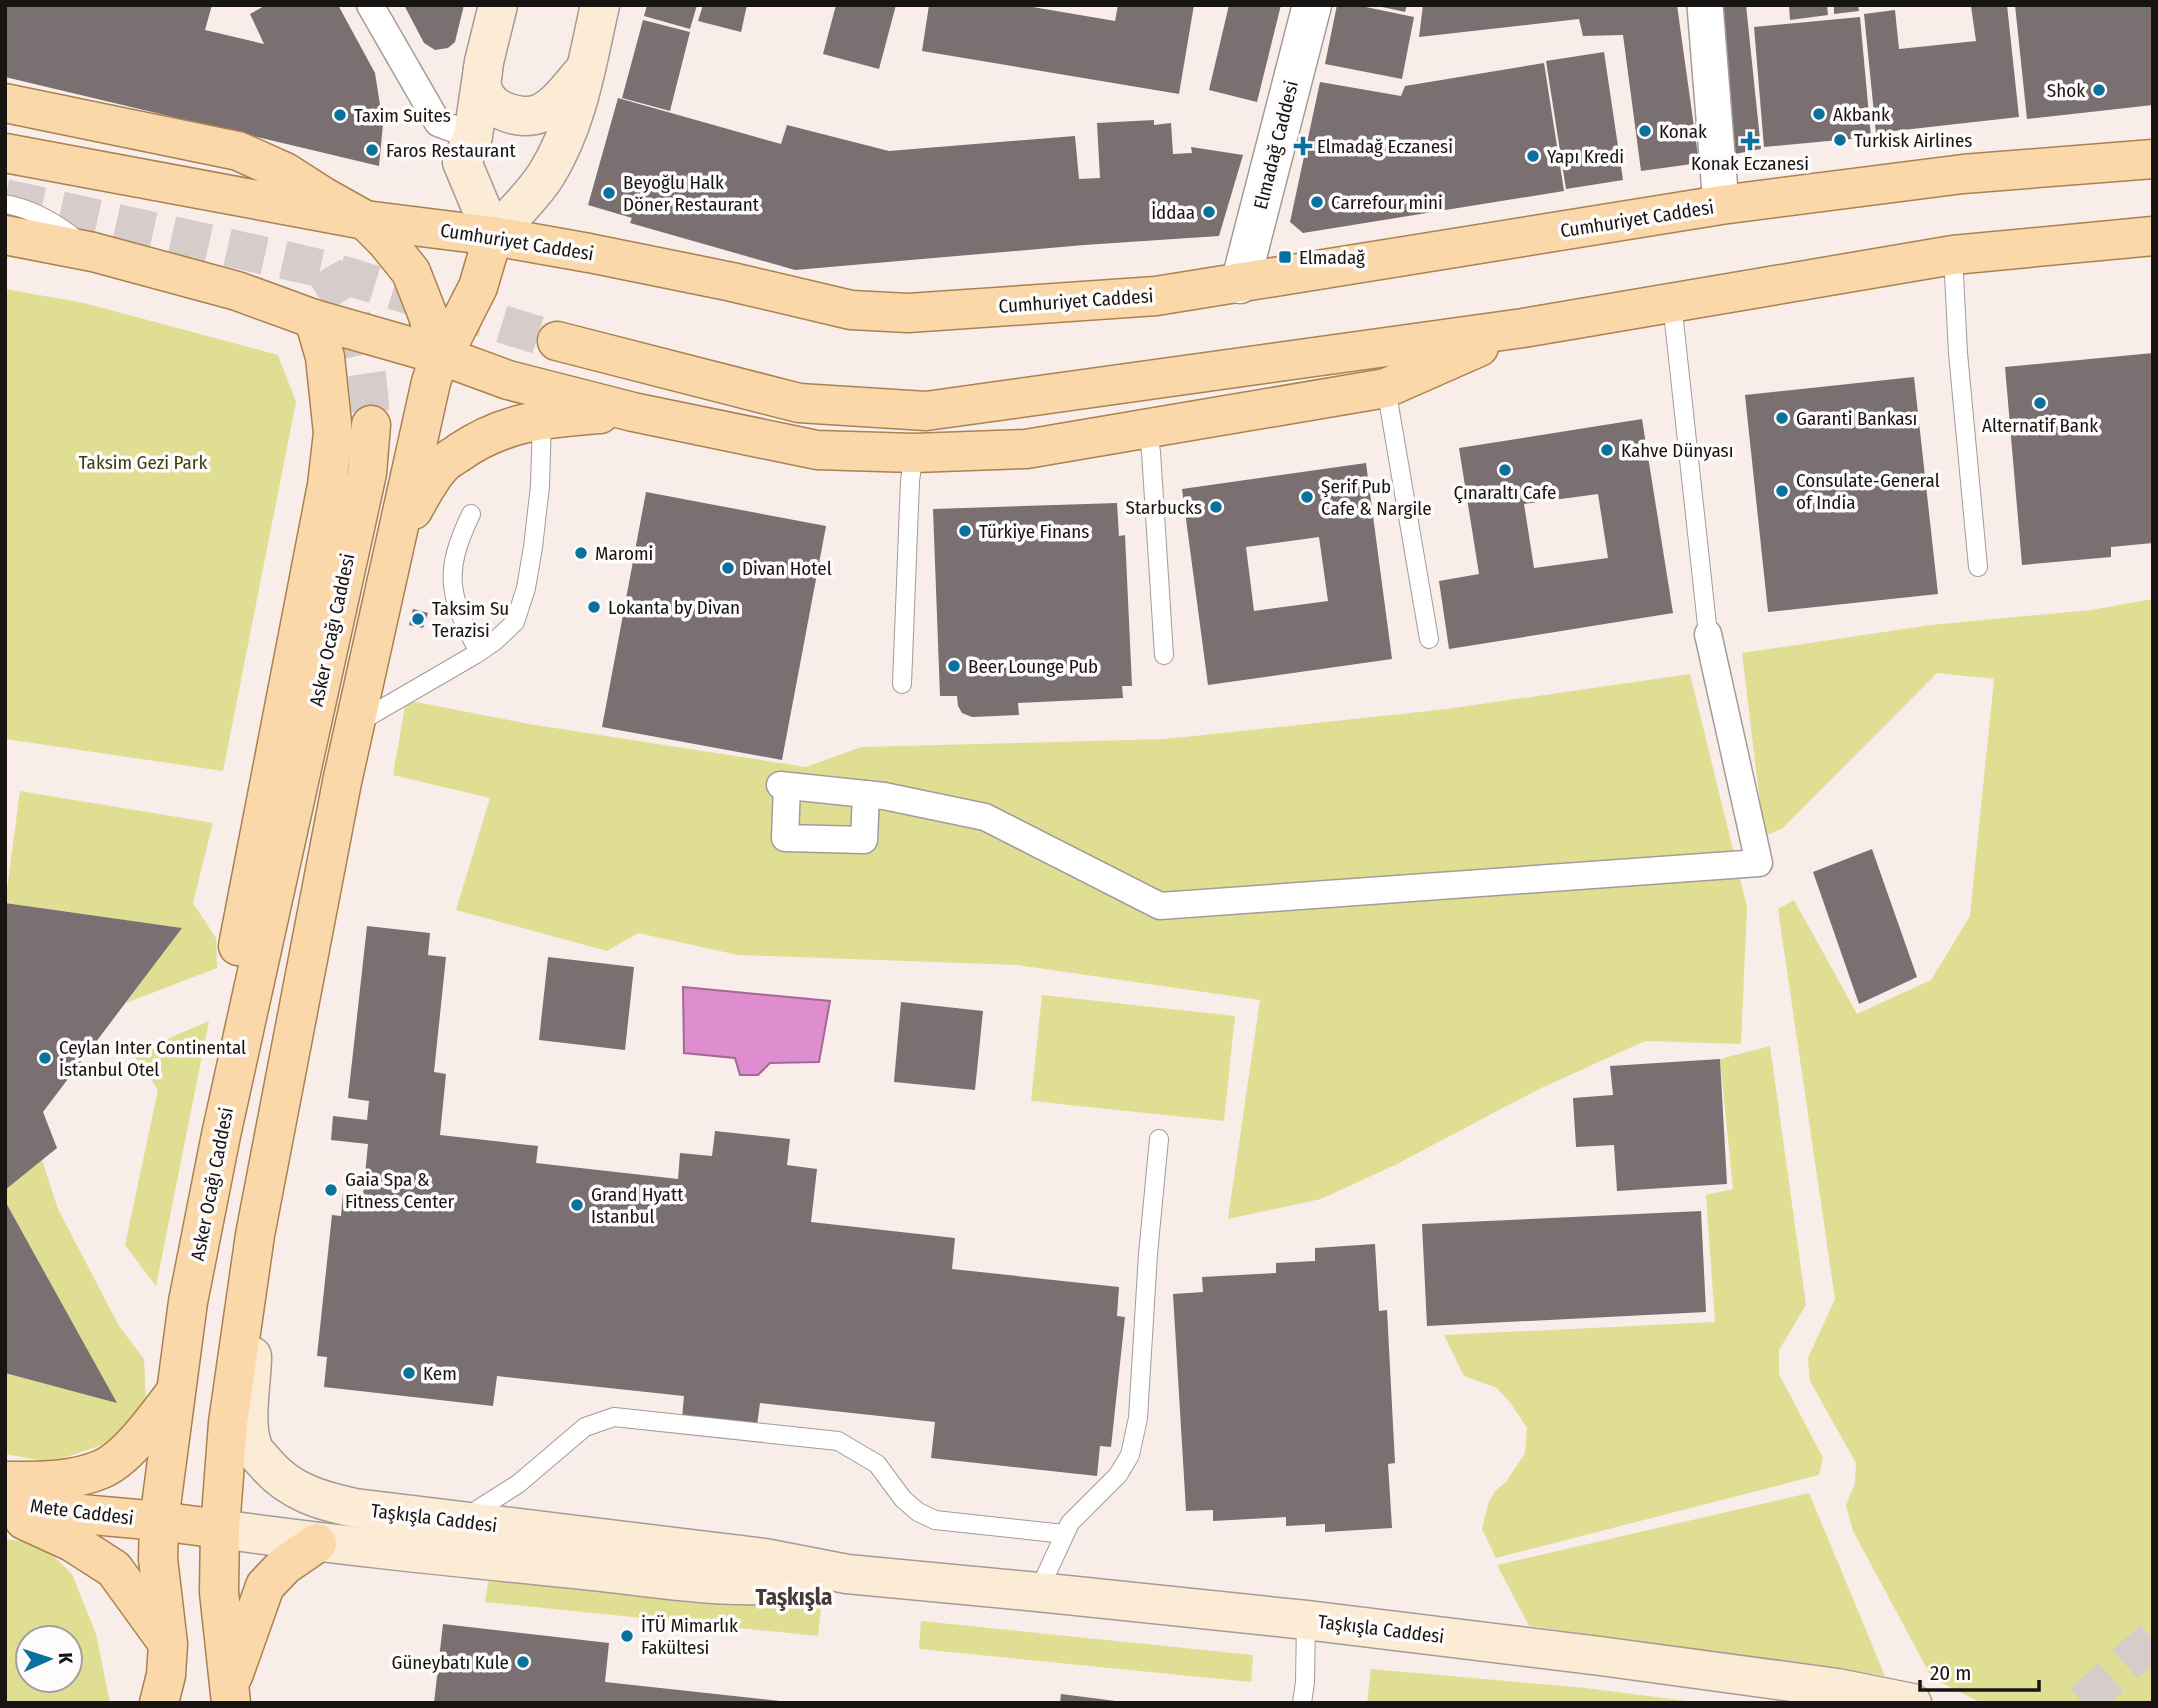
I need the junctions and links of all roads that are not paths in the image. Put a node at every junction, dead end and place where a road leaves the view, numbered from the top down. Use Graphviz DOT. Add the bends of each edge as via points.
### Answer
graph roads {
  1 [pos="370,5"];
  2 [pos="498,5"];
  3 [pos="600,5"];
  4 [pos="1312,5"];
  5 [pos="1705,5"];
  6 [pos="484,62"];
  7 [pos="586,69"];
  8 [pos="5,103"];
  9 [pos="473,136"];
  10 [pos="5,153"];
  11 [pos="2153,159"];
  12 [pos="5,204"];
  13 [pos="1721,205"];
  14 [pos="365,220"];
  15 [pos="493,236"];
  16 [pos="2153,236"];
  17 [pos="12,245"];
  18 [pos="93,252"];
  19 [pos="1953,256"];
  20 [pos="1240,284"];
  21 [pos="1672,303"];
  22 [pos="314,319"];
  23 [pos="1523,328"];
  24 [pos="557,341"];
  25 [pos="440,355"];
  26 [pos="1386,388"];
  27 [pos="634,412"];
  28 [pos="542,418"];
  29 [pos="371,425"];
  30 [pos="1147,428"];
  31 [pos="914,453"];
  32 [pos="471,513"];
  33 [pos="394,547"];
  34 [pos="1978,567"];
  35 [pos="1708,634"];
  36 [pos="1429,639"];
  37 [pos="479,652"];
  38 [pos="1164,655"];
  39 [pos="902,684"];
  40 [pos="355,724"];
  41 [pos="866,793"];
  42 [pos="221,1135"];
  43 [pos="1159,1139"];
  44 [pos="255,1235"];
  45 [pos="175,1392"];
  46 [pos="5,1481"];
  47 [pos="5,1502"];
  48 [pos="5,1513"];
  49 [pos="159,1521"];
  50 [pos="465,1522"];
  51 [pos="220,1528"];
  52 [pos="1064,1534"];
  53 [pos="317,1543"];
  54 [pos="847,1574"];
  55 [pos="1038,1592"];
  56 [pos="1306,1620"];
  57 [pos="168,1644"];
  58 [pos="230,1694"];
  59 [pos="159,1703"];
  60 [pos="1302,1703"];
  61 [pos="1912,1703"];
  1 -- 9 [label="street" via="438,123"];
  2 -- 6 [label="main road"];
  3 -- 7 [label="main road"];
  4 -- 20 [label="street, Elmadağ Caddesi"];
  5 -- 13 [label="street"];
  6 -- 7 [label="main road" via="482,88 502,110 519,116 539,114 557,102"];
  6 -- 9 [label="main road"];
  7 -- 15 [label="main road" via="561,148 547,173"];
  8 -- 14 [label="main road" via="238,151 285,172"];
  9 -- 15 [label="main road" via="462,162"];
  10 -- 14 [label="main road, Cumhuriyet Caddesi"];
  11 -- 13 [label="main road, Cumhuriyet Caddesi" via="1963,174"];
  12 -- 18 [label="lane" via="52,220"];
  13 -- 20 [label="main road, Cumhuriyet Caddesi"];
  14 -- 15 [label="main road, Cumhuriyet Caddesi"];
  14 -- 25 [label="main road" via="411,272"];
  15 -- 20 [label="main road, Cumhuriyet Caddesi" via="719,279 850,310 908,313 1156,296"];
  15 -- 25 [label="main road" via="478,287"];
  16 -- 19 [label="main road"];
  17 -- 18 [label="main road"];
  18 -- 22 [label="main road" via="237,291"];
  19 -- 21 [label="main road"];
  19 -- 34 [label="lane"];
  21 -- 23 [label="main road"];
  21 -- 35 [label="lane"];
  22 -- 25 [label="main road"];
  22 -- 42 [label="main road" via="326,357 333,433 327,485 233,972"];
  23 -- 24 [label="main road" via="926,411 799,403"];
  23 -- 26 [label="main road"];
  25 -- 27 [label="main road" via="508,380"];
  25 -- 33 [label="main road"];
  26 -- 30 [label="main road"];
  26 -- 36 [label="lane"];
  27 -- 28 [label="main road"];
  27 -- 31 [label="main road" via="817,450"];
  28 -- 33 [label="main road" via="508,426 444,463"];
  28 -- 37 [label="lane" via="540,486 526,588 515,622"];
  29 -- 42 [label="main road, Asker Ocağı Caddesi" via="367,473"];
  30 -- 31 [label="main road" via="1026,449"];
  30 -- 38 [label="lane"];
  31 -- 39 [label="lane"];
  32 -- 37 [label="lane" via="452,566 463,623"];
  33 -- 40 [label="main road"];
  35 -- 41 [label="street" via="1759,863 1160,906 985,817"];
  37 -- 40 [label="lane"];
  40 -- 44 [label="main road"];
  41 -- 41 [label="street" via="783,785 785,838 864,840"];
  42 -- 45 [label="main road, Asker Ocağı Caddesi"];
  43 -- 52 [label="lane" via="1138,1418 1130,1455 1118,1475 1083,1507"];
  44 -- 50 [label="main road, Taşkışla Caddesi" via="249,1421 253,1449 273,1472 323,1502"];
  44 -- 51 [label="main road" via="228,1423"];
  45 -- 46 [label="main road" via="141,1437 104,1468 54,1480"];
  45 -- 49 [label="main road, Asker Ocağı Caddesi"];
  47 -- 49 [label="main road, Mete Caddesi"];
  48 -- 57 [label="main road" via="72,1542 114,1569"];
  49 -- 51 [label="main road, Taşkışla Caddesi"];
  49 -- 57 [label="main road, Asker Ocağı Caddesi" via="158,1559"];
  50 -- 52 [label="lane" via="585,1427 614,1417 838,1441 877,1464 903,1499 935,1520"];
  50 -- 54 [label="main road, Taşkışla Caddesi" via="764,1558"];
  51 -- 53 [label="main road, Taşkışla Caddesi"];
  51 -- 58 [label="main road" via="219,1592"];
  52 -- 55 [label="lane"];
  53 -- 54 [label="main road, Taşkışla Caddesi" via="713,1583 784,1585"];
  53 -- 58 [label="main road" via="265,1586"];
  54 -- 55 [label="main road, Taşkışla Caddesi"];
  55 -- 56 [label="main road, Taşkışla Caddesi"];
  56 -- 60 [label="lane"];
  56 -- 61 [label="main road, Taşkışla Caddesi" via="1612,1657"];
  57 -- 59 [label="main road, Asker Ocağı Caddesi"];
}
